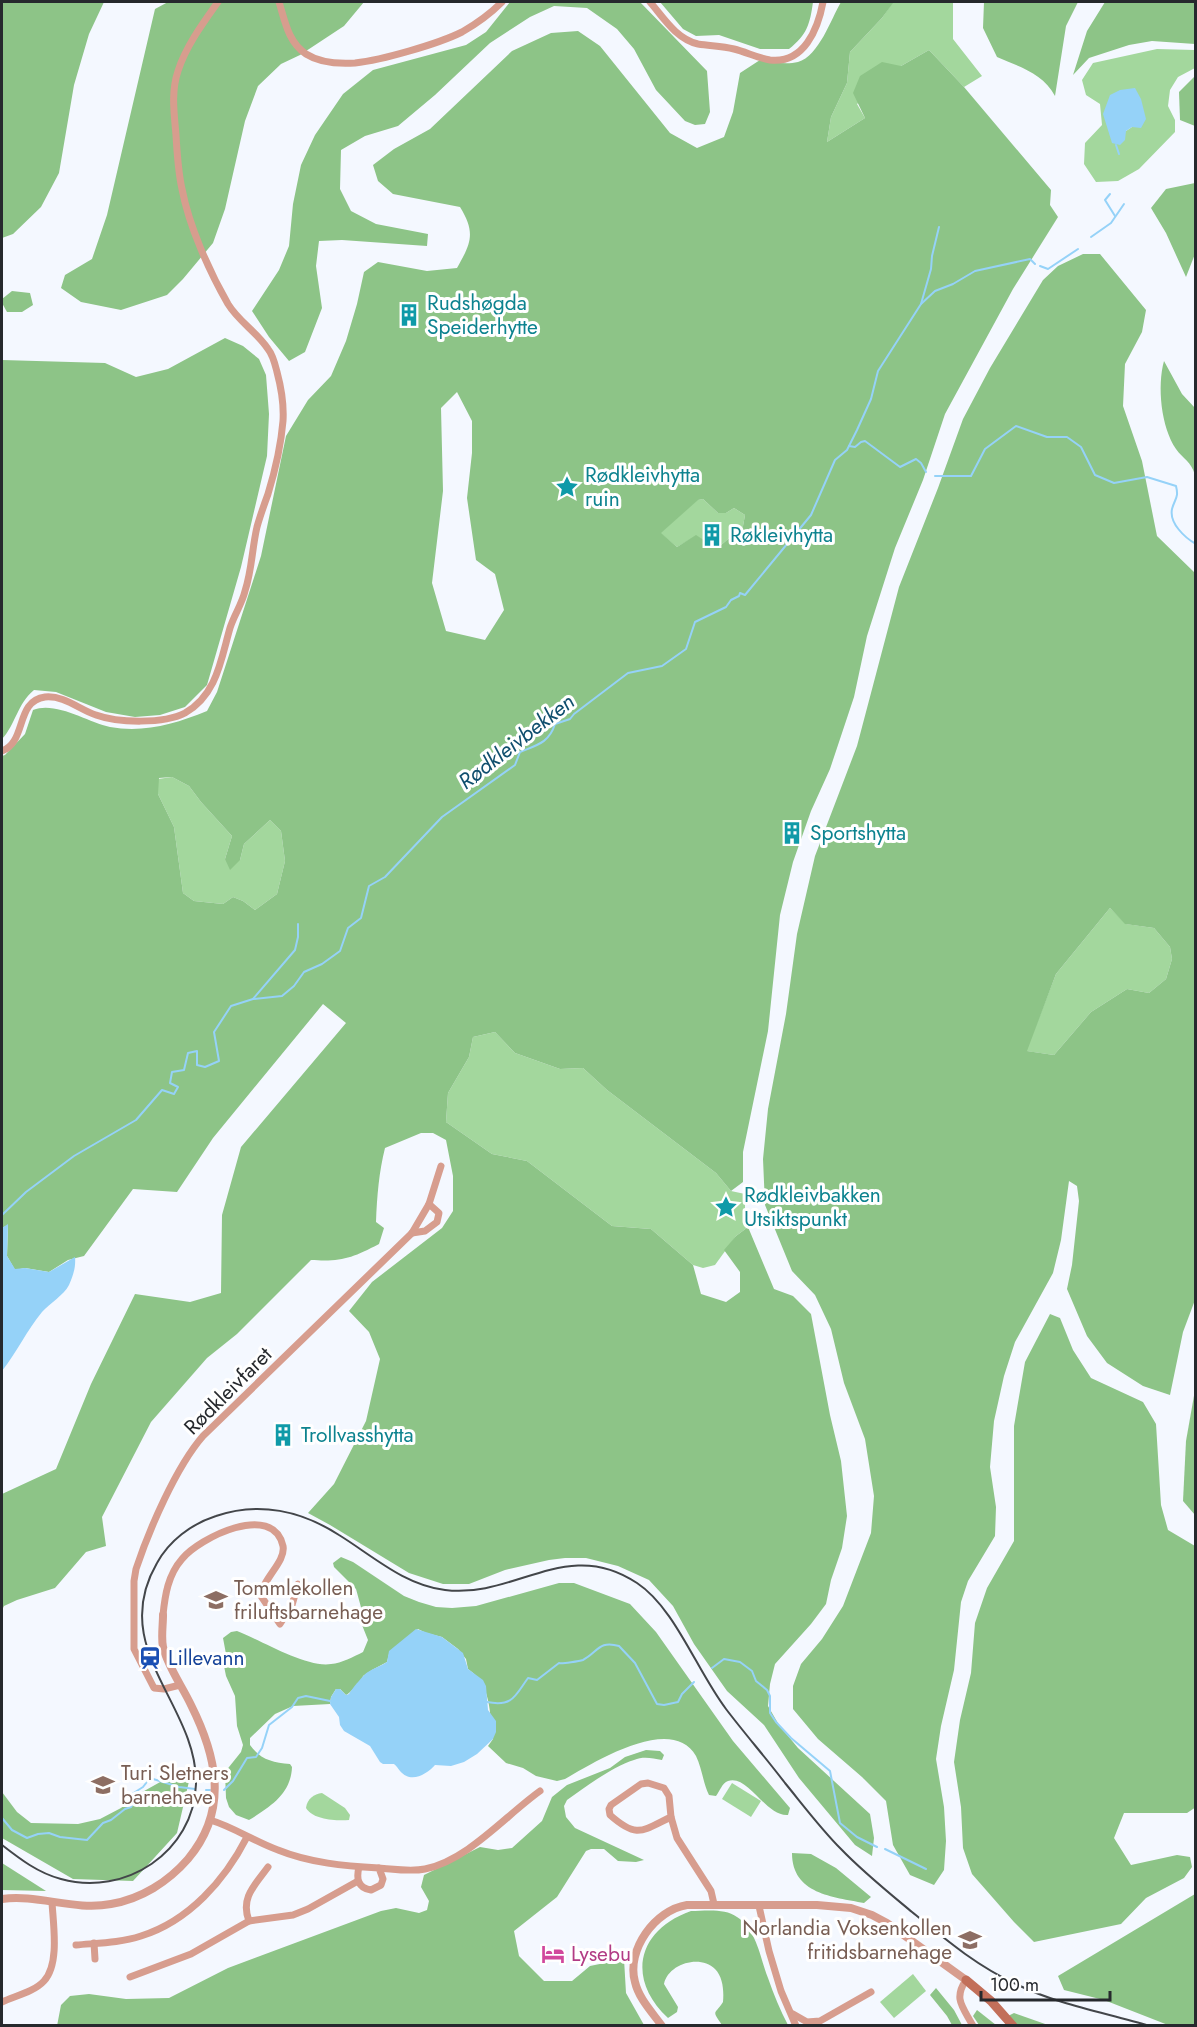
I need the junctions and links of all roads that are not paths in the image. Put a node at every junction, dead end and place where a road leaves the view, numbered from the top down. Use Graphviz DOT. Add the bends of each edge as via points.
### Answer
graph roads {
  1 [pos="218,2"];
  2 [pos="279,2"];
  3 [pos="502,2"];
  4 [pos="650,2"];
  5 [pos="823,2"];
  6 [pos="2,751"];
  7 [pos="441,1166"];
  8 [pos="429,1204"];
  9 [pos="412,1233"];
  10 [pos="298,1584"];
  11 [pos="163,1615"];
  12 [pos="180,1685"];
  13 [pos="540,1791"];
  14 [pos="671,1818"];
  15 [pos="210,1820"];
  16 [pos="247,1837"];
  17 [pos="268,1867"];
  18 [pos="359,1867"];
  19 [pos="379,1868"];
  20 [pos="358,1881"];
  21 [pos="2,1899"];
  22 [pos="52,1902"];
  23 [pos="714,1904"];
  24 [pos="759,1906"];
  25 [pos="249,1921"];
  26 [pos="94,1943"];
  27 [pos="76,1945"];
  28 [pos="95,1959"];
  29 [pos="130,1977"];
  30 [pos="966,1980"];
  31 [pos="871,1992"];
  32 [pos="2,2002"];
  33 [pos="792,2013"];
  34 [pos="662,2025"];
  35 [pos="796,2025"];
  36 [pos="973,2025"];
  37 [pos="1013,2025"];
  1 -- 6 [label="street" via="180,66 173,93 174,115 181,187 197,236 229,306 268,349 280,388 280,441 257,526 246,590 230,627 216,678 203,697 184,713 152,720 116,719 60,699 43,698 28,706 14,744"];
  2 -- 3 [label="street" via="287,29 301,50 321,60 355,63 459,33"];
  4 -- 5 [label="street" via="688,40 777,60 791,58 808,43"];
  7 -- 8 [label="street, Rødkleivfaret"];
  8 -- 9 [label="street, Rødkleivfaret"];
  8 -- 9 [label="street, Rødkleivfaret" via="439,1213 437,1222 425,1231"];
  9 -- 12 [label="street, Rødkleivfaret" via="203,1436 167,1497 136,1569 134,1649 154,1688"];
  10 -- 11 [label="street" via="292,1605 280,1624 261,1596 283,1555 281,1541 262,1526 237,1527 205,1540 180,1560 167,1587"];
  11 -- 12 [label="street" via="163,1646"];
  12 -- 15 [label="street" via="200,1724 212,1760 215,1792"];
  13 -- 19 [label="street" via="477,1842 444,1862 413,1870"];
  14 -- 14 [label="street" via="669,1796 656,1784 640,1784 609,1809 610,1815 632,1831"];
  14 -- 23 [label="street" via="677,1838 711,1891"];
  15 -- 16 [label="street"];
  15 -- 22 [label="street" via="191,1856 152,1889 125,1901 99,1906"];
  16 -- 18 [label="street" via="294,1856"];
  16 -- 26 [label="street" via="219,1881 176,1920 140,1936"];
  17 -- 25 [label="street" via="247,1900"];
  18 -- 19 [label="street"];
  18 -- 20 [label="street"];
  19 -- 20 [label="street" via="383,1879 377,1888 365,1889"];
  20 -- 25 [label="street" via="293,1915"];
  21 -- 22 [label="street"];
  22 -- 32 [label="street" via="54,1950 50,1970 37,1986"];
  23 -- 24 [label="street"];
  23 -- 34 [label="street" via="682,1906 668,1912 654,1924 638,1949 633,1969 635,1985"];
  24 -- 30 [label="street" via="834,1906 867,1913 895,1928"];
  24 -- 33 [label="street" via="781,1990"];
  25 -- 29 [label="street" via="191,1954"];
  26 -- 27 [label="street"];
  26 -- 28 [label="street"];
  30 -- 36 [label="street" via="960,1999"];
  30 -- 37 [label="main road"];
  31 -- 33 [label="street" via="820,2020 807,2022"];
  33 -- 35 [label="street"];
}
